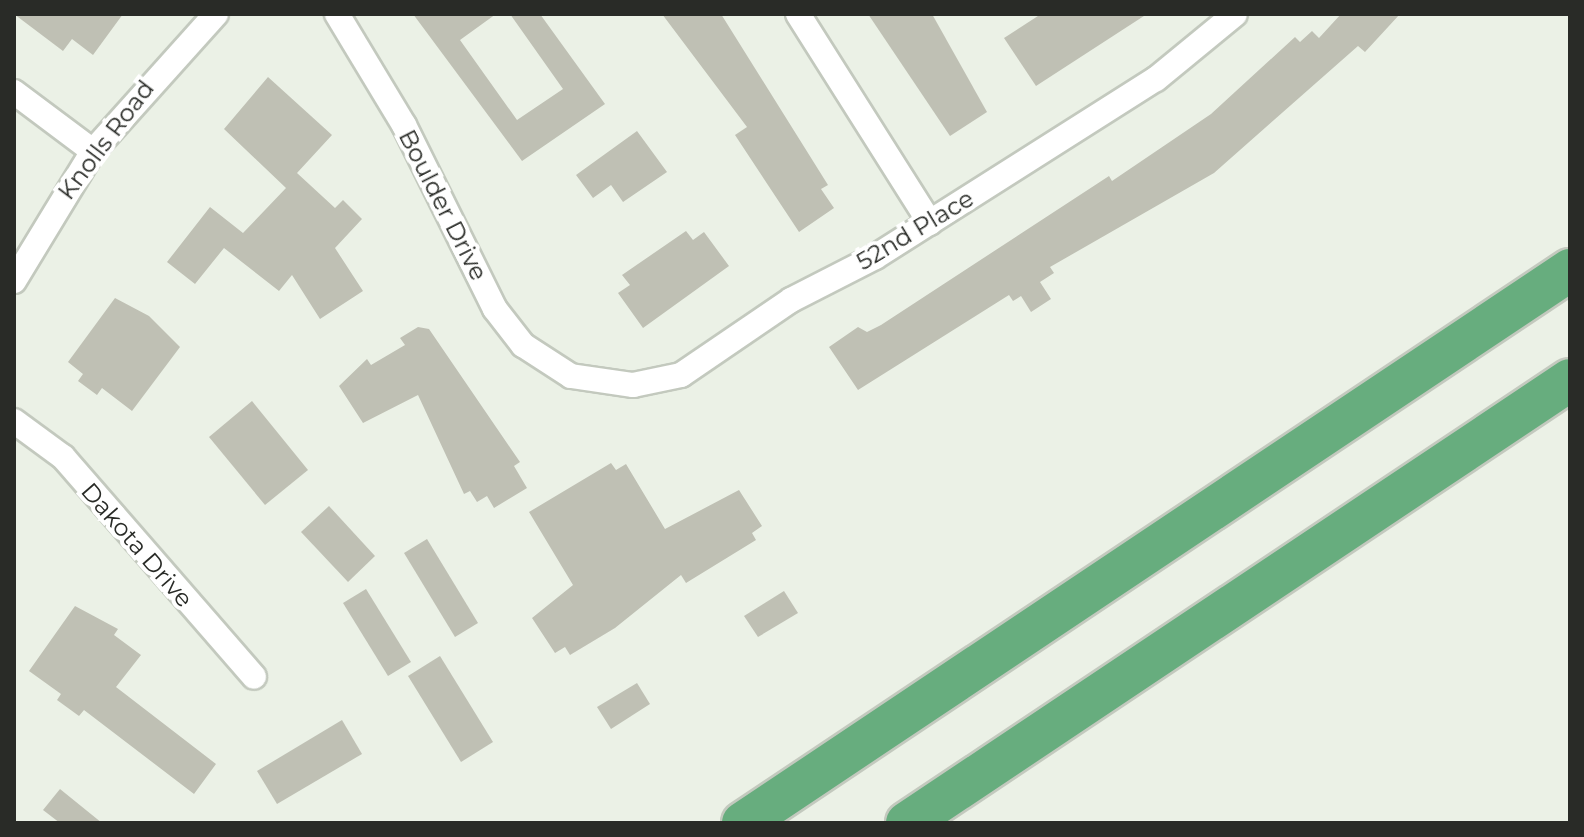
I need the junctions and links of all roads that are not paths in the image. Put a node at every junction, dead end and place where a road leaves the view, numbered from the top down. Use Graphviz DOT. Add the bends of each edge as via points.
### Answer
graph roads {
  1 [pos="216,14"];
  2 [pos="337,14"];
  3 [pos="798,14"];
  4 [pos="1235,14"];
  5 [pos="14,92"];
  6 [pos="93,151"];
  7 [pos="930,223"];
  8 [pos="1570,270"];
  9 [pos="14,281"];
  10 [pos="571,376"];
  11 [pos="1570,380"];
  12 [pos="14,421"];
  13 [pos="254,677"];
  14 [pos="743,823"];
  15 [pos="907,823"];
  1 -- 6 [label="street, Knolls Road"];
  2 -- 10 [label="street, Boulder Drive" via="404,125 495,309 523,345"];
  3 -- 7 [label="street"];
  4 -- 7 [label="street, 52nd Place" via="1156,79"];
  5 -- 6 [label="street"];
  6 -- 9 [label="street, Knolls Road"];
  7 -- 10 [label="street, 52nd Place" via="791,300 681,375 633,385"];
  8 -- 14 [label="highway"];
  11 -- 15 [label="highway"];
  12 -- 13 [label="street, Dakota Drive" via="63,457"];
}
